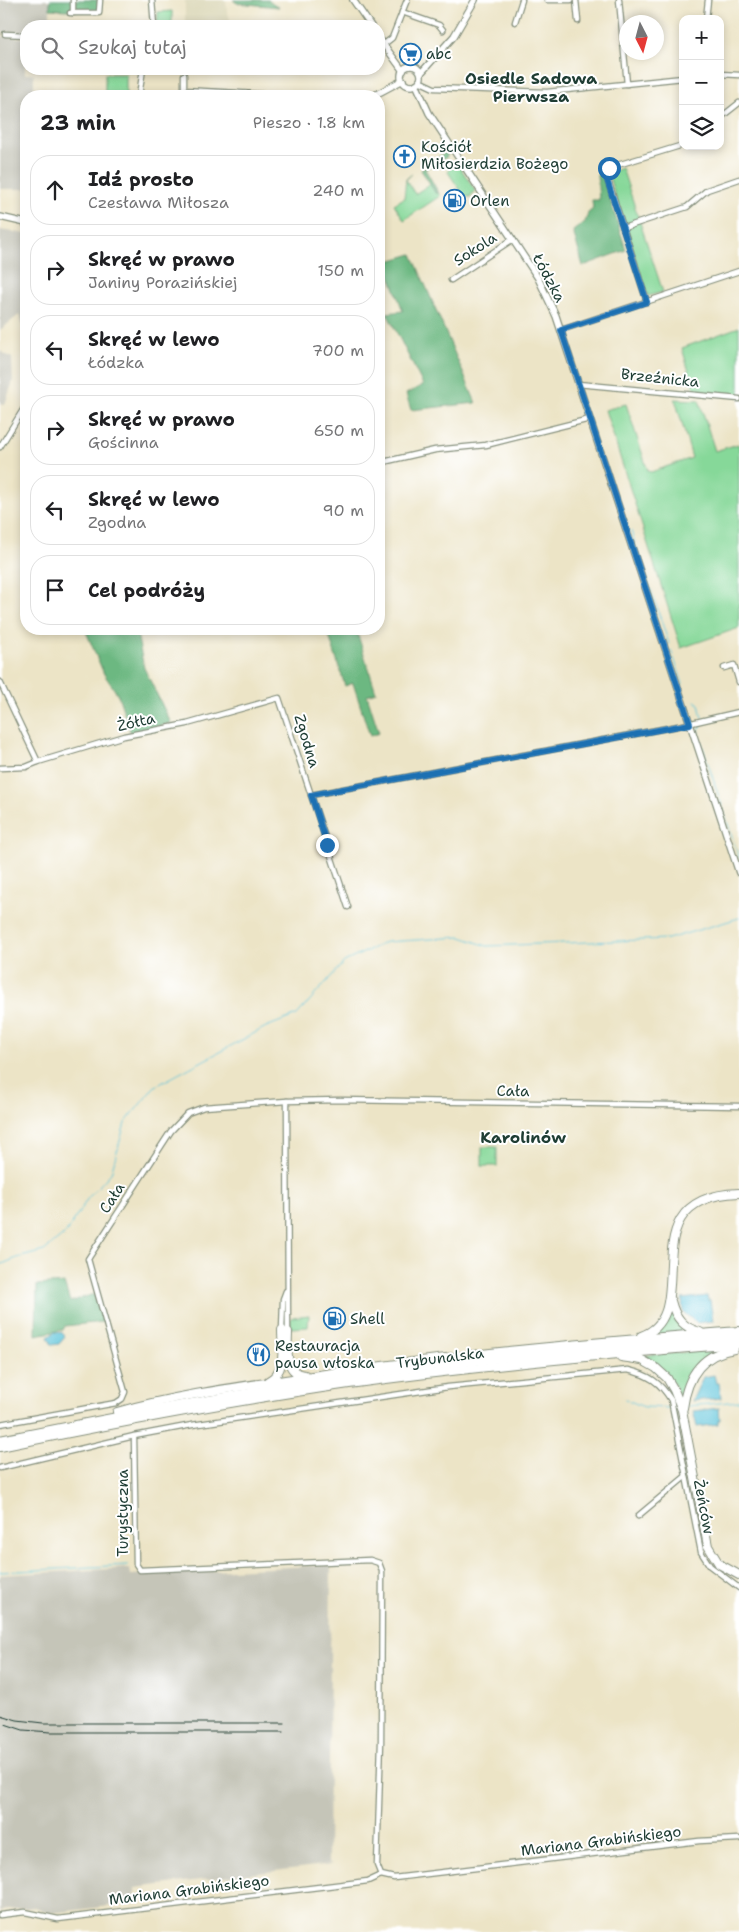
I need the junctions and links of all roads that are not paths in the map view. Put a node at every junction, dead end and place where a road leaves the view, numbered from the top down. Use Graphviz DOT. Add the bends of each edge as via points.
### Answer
graph roads {
  1 [pos="73,0"];
  2 [pos="100,0"];
  3 [pos="152,0"];
  4 [pos="353,0"];
  5 [pos="407,0"];
  6 [pos="475,0"];
  7 [pos="522,0"];
  8 [pos="547,0"];
  9 [pos="571,0"];
  10 [pos="576,0"];
  11 [pos="619,0"];
  12 [pos="708,0"];
  13 [pos="402,12"];
  14 [pos="706,15"];
  15 [pos="154,20"];
  16 [pos="366,20"];
  17 [pos="578,21"];
  18 [pos="515,22"];
  19 [pos="443,30"];
  20 [pos="4,34"];
  21 [pos="20,35"];
  22 [pos="385,46"];
  23 [pos="385,50"];
  24 [pos="406,69"];
  25 [pos="419,70"];
  26 [pos="724,74"];
  27 [pos="142,75"];
  28 [pos="184,75"];
  29 [pos="739,75"];
  30 [pos="679,78"];
  31 [pos="403,80"];
  32 [pos="416,83"];
  33 [pos="627,84"];
  34 [pos="140,90"];
  35 [pos="184,90"];
  36 [pos="384,90"];
  37 [pos="739,103"];
  38 [pos="724,115"];
  39 [pos="679,146"];
  40 [pos="739,179"];
  41 [pos="0,217"];
  42 [pos="20,222"];
  43 [pos="624,228"];
  44 [pos="513,239"];
  45 [pos="739,271"];
  46 [pos="451,280"];
  47 [pos="647,302"];
  48 [pos="561,330"];
  49 [pos="578,384"];
  50 [pos="739,399"];
  51 [pos="20,415"];
  52 [pos="590,419"];
  53 [pos="0,447"];
  54 [pos="385,462"];
  55 [pos="724,668"];
  56 [pos="0,682"];
  57 [pos="739,682"];
  58 [pos="279,698"];
  59 [pos="739,712"];
  60 [pos="692,723"];
  61 [pos="38,762"];
  62 [pos="0,768"];
  63 [pos="311,795"];
  64 [pos="739,873"];
  65 [pos="348,907"];
  66 [pos="287,1101"];
  67 [pos="739,1106"];
  68 [pos="739,1194"];
  69 [pos="670,1296"];
  70 [pos="285,1331"];
  71 [pos="739,1331"];
  72 [pos="712,1333"];
  73 [pos="739,1338"];
  74 [pos="615,1340"];
  75 [pos="739,1346"];
  76 [pos="594,1356"];
  77 [pos="312,1376"];
  78 [pos="259,1384"];
  79 [pos="682,1410"];
  80 [pos="0,1424"];
  81 [pos="77,1424"];
  82 [pos="134,1436"];
  83 [pos="0,1440"];
  84 [pos="0,1447"];
  85 [pos="0,1468"];
  86 [pos="686,1476"];
  87 [pos="638,1516"];
  88 [pos="739,1575"];
  89 [pos="739,1588"];
  90 [pos="738,1838"];
  91 [pos="381,1875"];
  92 [pos="0,1916"];
  1 -- 2 [label="street" via="71,13 99,13"];
  3 -- 15 [label="street"];
  4 -- 16 [label="main road"];
  5 -- 13 [label="street"];
  6 -- 25 [label="main road" via="454,36"];
  7 -- 18 [label="street"];
  8 -- 9 [label="street"];
  10 -- 17 [label="street"];
  11 -- 33 [label="street"];
  12 -- 14 [label="street"];
  13 -- 19 [label="street"];
  13 -- 22 [label="street" via="392,38"];
  20 -- 21 [label="street"];
  23 -- 24 [label="main road"];
  24 -- 25 [label="main road"];
  24 -- 31 [label="main road"];
  25 -- 32 [label="main road"];
  26 -- 29 [label="street"];
  27 -- 34 [label="street"];
  28 -- 35 [label="street"];
  30 -- 33 [label="street"];
  31 -- 32 [label="main road"];
  31 -- 36 [label="main road"];
  32 -- 33 [label="street" via="434,88 547,92"];
  32 -- 44 [label="main road, Łódzka" via="429,113"];
  37 -- 38 [label="street"];
  39 -- 43 [label="street" via="611,167 607,172"];
  40 -- 43 [label="street" via="707,190 686,208"];
  41 -- 42 [label="main road"];
  43 -- 47 [label="street"];
  44 -- 46 [label="street, Sokola"];
  44 -- 48 [label="main road, Łódzka" via="543,287"];
  45 -- 47 [label="street"];
  47 -- 48 [label="street"];
  48 -- 49 [label="main road, Łódzka"];
  49 -- 50 [label="street, Brzeźnicka"];
  49 -- 52 [label="main road, Łódzka"];
  51 -- 53 [label="street"];
  52 -- 54 [label="street" via="486,446 435,450"];
  52 -- 60 [label="main road, Łódzka"];
  55 -- 57 [label="street" via="734,665"];
  56 -- 61 [label="street"];
  58 -- 61 [label="street, Żółta" via="187,724 124,736"];
  58 -- 63 [label="street, Zgodna"];
  59 -- 60 [label="street"];
  60 -- 63 [label="street"];
  60 -- 64 [label="main road, Łódzka"];
  61 -- 62 [label="street, Żółta" via="26,767"];
  63 -- 65 [label="street, Zgodna"];
  66 -- 67 [label="street, Cała"];
  66 -- 70 [label="street"];
  66 -- 80 [label="street, Cała" via="204,1107 180,1119 88,1259 124,1396 116,1403"];
  68 -- 69 [label="highway" via="716,1198 683,1217 671,1245"];
  69 -- 72 [label="highway" via="674,1312 682,1323 695,1331"];
  69 -- 74 [label="highway" via="665,1316 655,1329 643,1336"];
  70 -- 77 [label="highway" via="290,1368 297,1374"];
  70 -- 78 [label="highway" via="280,1370 273,1378"];
  71 -- 72 [label="highway"];
  72 -- 74 [label="highway"];
  73 -- 81 [label="highway, Trybunalska" via="524,1356 356,1376"];
  74 -- 77 [label="highway"];
  75 -- 76 [label="highway, Trybunalska"];
  75 -- 79 [label="highway" via="712,1355 696,1370 685,1390"];
  76 -- 79 [label="highway" via="637,1359 656,1368 672,1385"];
  76 -- 84 [label="highway, Trybunalska" via="301,1391 136,1419"];
  77 -- 78 [label="highway"];
  78 -- 81 [label="highway" via="154,1402"];
  79 -- 88 [label="highway" via="708,1546 719,1564"];
  81 -- 83 [label="highway, Trybunalska"];
  82 -- 85 [label="street"];
  82 -- 86 [label="street" via="448,1387 628,1370 655,1380 671,1400"];
  82 -- 91 [label="street, Turystyczna" via="136,1564 140,1570 370,1560 379,1564 382,1571 381,1742 377,1865"];
  86 -- 87 [label="street, Żeńców"];
  86 -- 89 [label="street, Żeńców" via="703,1557 714,1571"];
  90 -- 91 [label="street, Mariana Grabińskiego" via="394,1878"];
  91 -- 92 [label="street, Mariana Grabińskiego" via="368,1881 58,1919 25,1912"];
}
